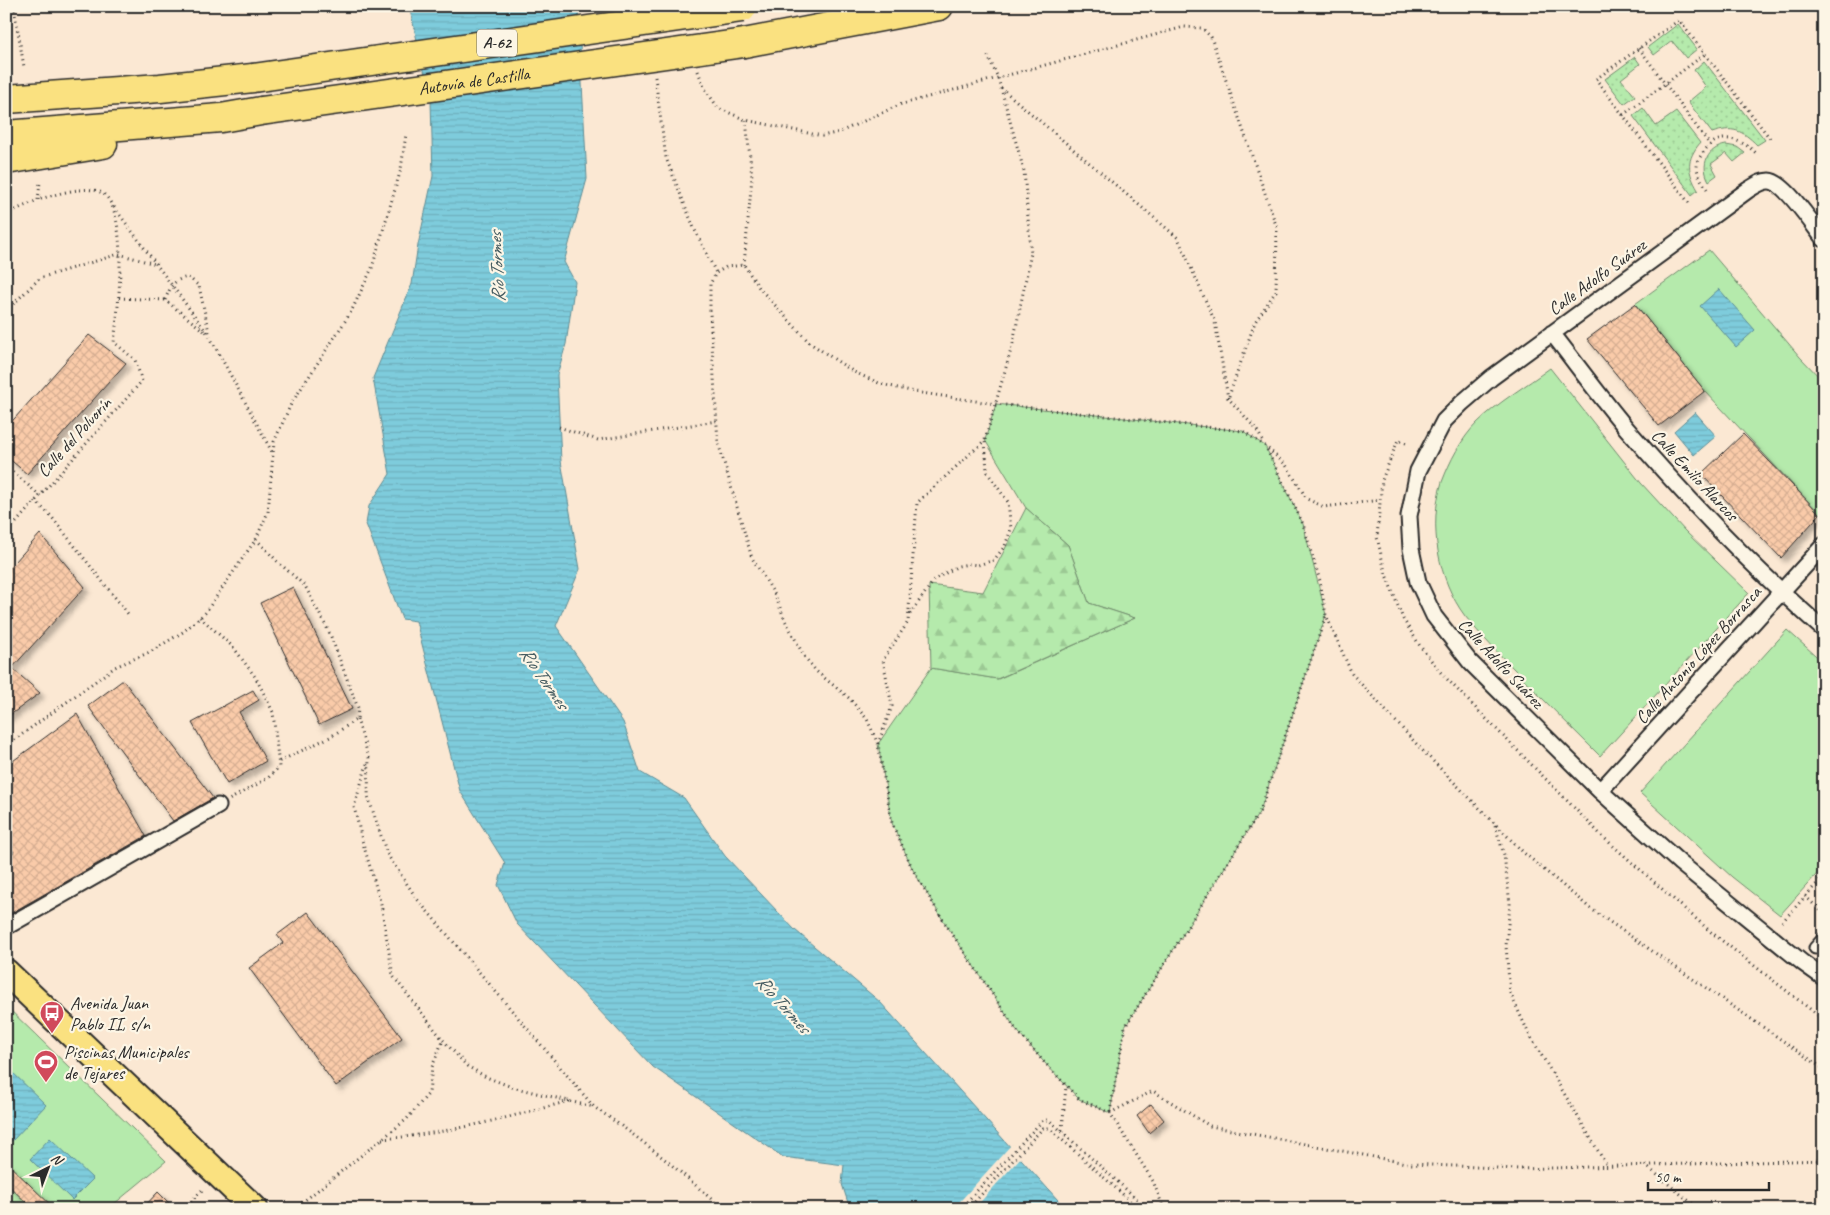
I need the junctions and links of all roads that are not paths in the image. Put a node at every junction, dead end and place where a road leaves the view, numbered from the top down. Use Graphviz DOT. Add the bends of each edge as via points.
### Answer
graph roads {
  1 [pos="952,6"];
  2 [pos="746,7"];
  3 [pos="929,9"];
  4 [pos="6,99"];
  5 [pos="221,118"];
  6 [pos="6,136"];
  7 [pos="6,160"];
  8 [pos="1824,239"];
  9 [pos="1552,333"];
  10 [pos="1824,545"];
  11 [pos="1781,592"];
  12 [pos="1824,630"];
  13 [pos="1600,791"];
  14 [pos="218,806"];
  15 [pos="6,927"];
  16 [pos="1824,938"];
  17 [pos="1815,948"];
  18 [pos="6,972"];
  19 [pos="1824,978"];
  20 [pos="255,1209"];
  1 -- 3 [label="highway, Autovía de Castilla"];
  2 -- 4 [label="highway, Autovía de Castilla / A-62, bridge" via="253,78"];
  3 -- 5 [label="highway, Autovía de Castilla / A-62, bridge" via="744,43"];
  5 -- 6 [label="highway, Autovía de Castilla / A-62"];
  5 -- 7 [label="highway"];
  8 -- 9 [label="street, Calle Adolfo Suárez" via="1782,186 1770,180 1761,182"];
  9 -- 11 [label="street, Calle Emilio Alarcos" via="1632,435"];
  9 -- 13 [label="street, Calle Adolfo Suárez" via="1491,378 1444,422 1418,471 1409,516 1411,548 1418,582 1434,616 1470,662"];
  10 -- 11 [label="street, Calle Antonio López Borrasca"];
  11 -- 12 [label="street, Calle Emilio Alarcos"];
  11 -- 13 [label="street, Calle Antonio López Borrasca"];
  13 -- 19 [label="street, Calle Adolfo Suárez" via="1680,863"];
  14 -- 15 [label="street"];
  16 -- 17 [label="street"];
  18 -- 20 [label="highway"];
}
